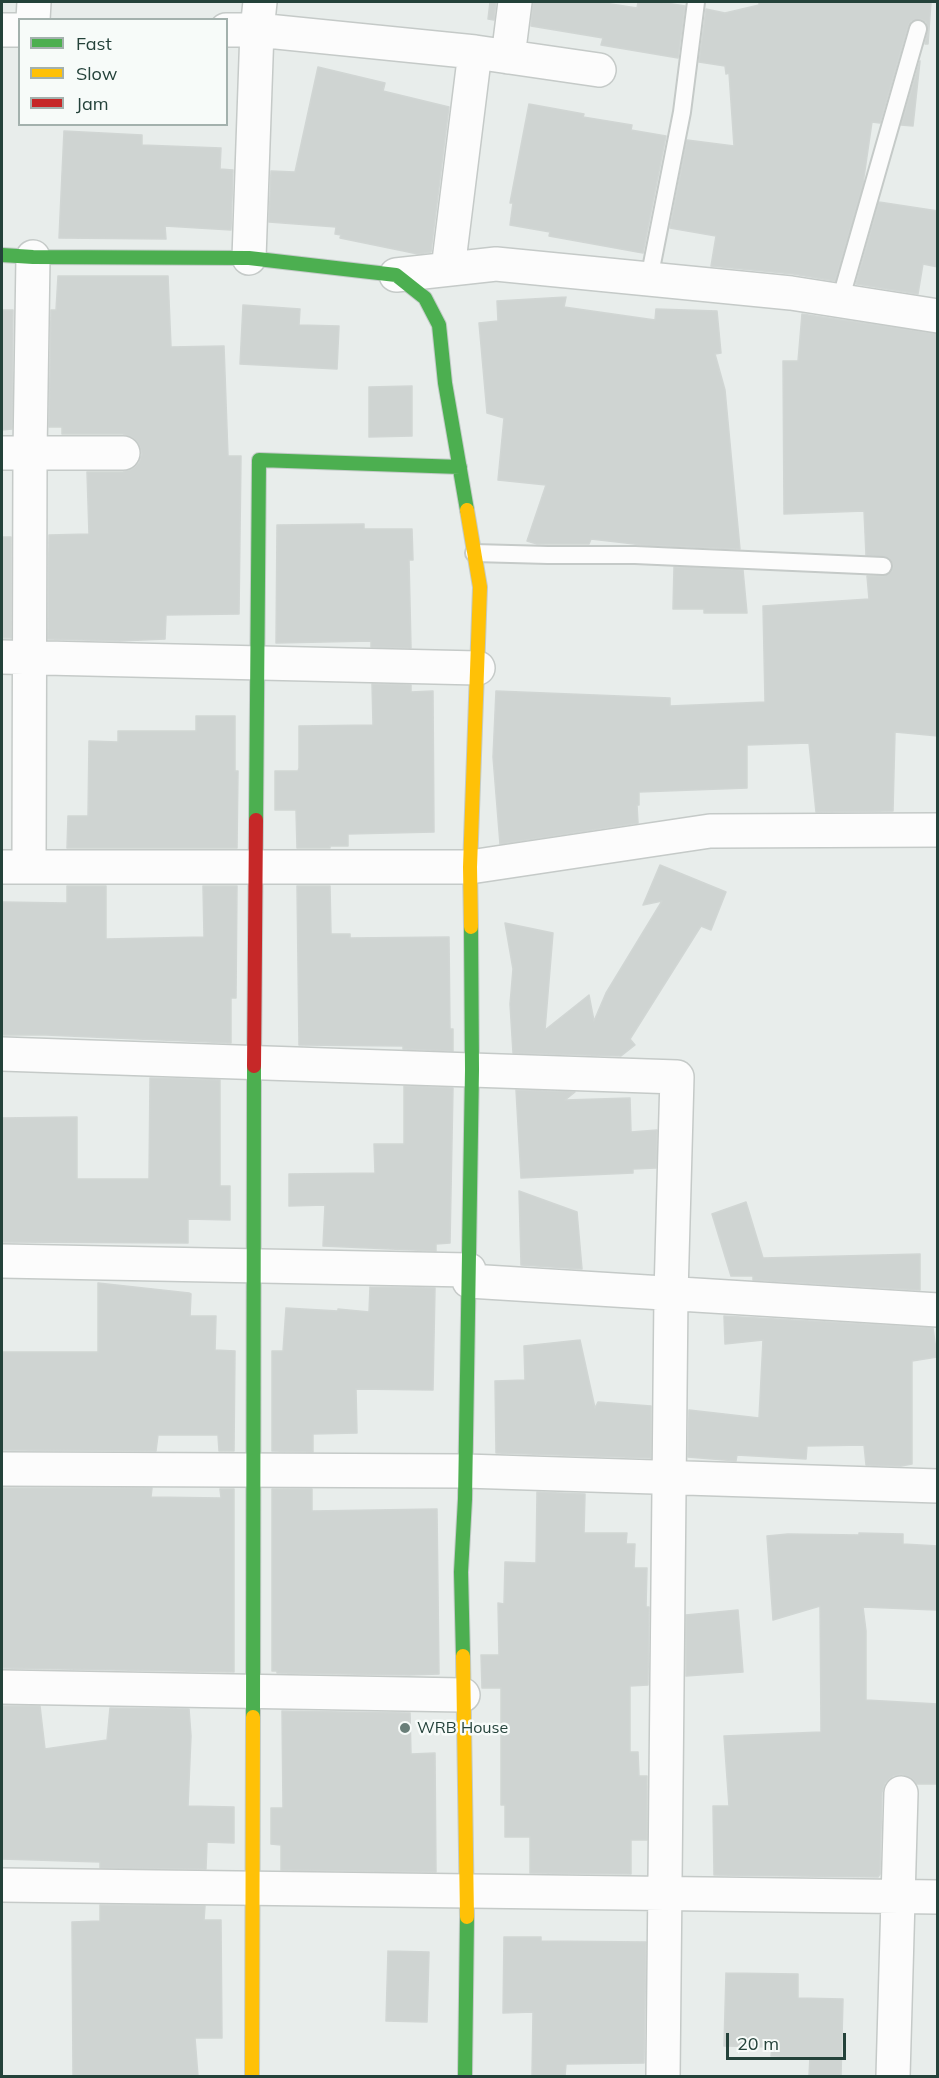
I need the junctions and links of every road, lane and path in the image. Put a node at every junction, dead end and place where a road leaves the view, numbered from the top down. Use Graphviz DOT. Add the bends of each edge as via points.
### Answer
graph roads {
  1 [pos="34,2"];
  2 [pos="515,2"];
  3 [pos="696,2"];
  4 [pos="33,18"];
  5 [pos="248,21"];
  6 [pos="918,28"];
  7 [pos="2,30"];
  8 [pos="18,30"];
  9 [pos="475,52"];
  10 [pos="508,57"];
  11 [pos="599,70"];
  12 [pos="17,256"];
  13 [pos="249,258"];
  14 [pos="448,269"];
  15 [pos="396,275"];
  16 [pos="649,279"];
  17 [pos="840,301"];
  18 [pos="938,316"];
  19 [pos="16,453"];
  20 [pos="123,453"];
  21 [pos="460,466"];
  22 [pos="474,553"];
  23 [pos="883,566"];
  24 [pos="15,658"];
  25 [pos="257,663"];
  26 [pos="478,668"];
  27 [pos="938,830"];
  28 [pos="15,867"];
  29 [pos="255,867"];
  30 [pos="470,867"];
  31 [pos="2,1054"];
  32 [pos="254,1063"];
  33 [pos="472,1070"];
  34 [pos="2,1262"];
  35 [pos="254,1266"];
  36 [pos="469,1276"];
  37 [pos="671,1293"];
  38 [pos="938,1310"];
  39 [pos="2,1469"];
  40 [pos="254,1470"];
  41 [pos="465,1471"];
  42 [pos="669,1478"];
  43 [pos="938,1486"];
  44 [pos="2,1687"];
  45 [pos="253,1692"];
  46 [pos="463,1695"];
  47 [pos="901,1793"];
  48 [pos="2,1885"];
  49 [pos="253,1888"];
  50 [pos="467,1891"];
  51 [pos="665,1893"];
  52 [pos="898,1896"];
  53 [pos="938,1897"];
  54 [pos="252,2076"];
  55 [pos="465,2076"];
  56 [pos="663,2076"];
  57 [pos="893,2076"];
  1 -- 4 [label="street"];
  2 -- 10 [label="street"];
  3 -- 16 [label="lane" via="682,112"];
  5 -- 9 [label="street"];
  5 -- 13 [label="street"];
  6 -- 17 [label="lane"];
  7 -- 8 [label="street"];
  9 -- 10 [label="street"];
  9 -- 14 [label="street"];
  10 -- 11 [label="street"];
  12 -- 13 [label="street"];
  12 -- 19 [label="street"];
  13 -- 15 [label="street"];
  14 -- 15 [label="street"];
  14 -- 16 [label="street" via="496,264"];
  15 -- 21 [label="street" via="425,298 439,325"];
  16 -- 17 [label="street"];
  17 -- 18 [label="street"];
  19 -- 20 [label="street"];
  19 -- 24 [label="street"];
  21 -- 22 [label="street"];
  21 -- 25 [label="street" via="259,460"];
  22 -- 23 [label="lane" via="635,555"];
  22 -- 26 [label="street" via="480,587"];
  24 -- 25 [label="street"];
  24 -- 28 [label="street"];
  25 -- 26 [label="street"];
  25 -- 29 [label="street"];
  26 -- 30 [label="street"];
  27 -- 30 [label="street" via="710,831"];
  28 -- 29 [label="street"];
  29 -- 30 [label="street"];
  29 -- 32 [label="street"];
  30 -- 33 [label="street"];
  31 -- 32 [label="street"];
  32 -- 33 [label="street"];
  32 -- 35 [label="street"];
  33 -- 36 [label="street"];
  33 -- 37 [label="street" via="677,1077"];
  34 -- 35 [label="street"];
  35 -- 36 [label="street"];
  35 -- 40 [label="street"];
  36 -- 37 [label="street"];
  36 -- 41 [label="street"];
  37 -- 38 [label="street"];
  37 -- 42 [label="street"];
  39 -- 40 [label="street"];
  40 -- 41 [label="street"];
  40 -- 45 [label="street"];
  41 -- 42 [label="street"];
  41 -- 46 [label="street" via="461,1572"];
  42 -- 43 [label="street"];
  42 -- 51 [label="street"];
  44 -- 45 [label="street"];
  45 -- 46 [label="street"];
  45 -- 49 [label="street"];
  46 -- 50 [label="street"];
  47 -- 52 [label="street"];
  48 -- 49 [label="street"];
  49 -- 50 [label="street"];
  49 -- 54 [label="street"];
  50 -- 51 [label="street"];
  50 -- 55 [label="street"];
  51 -- 52 [label="street"];
  51 -- 56 [label="street"];
  52 -- 53 [label="street"];
  52 -- 57 [label="street"];
}
